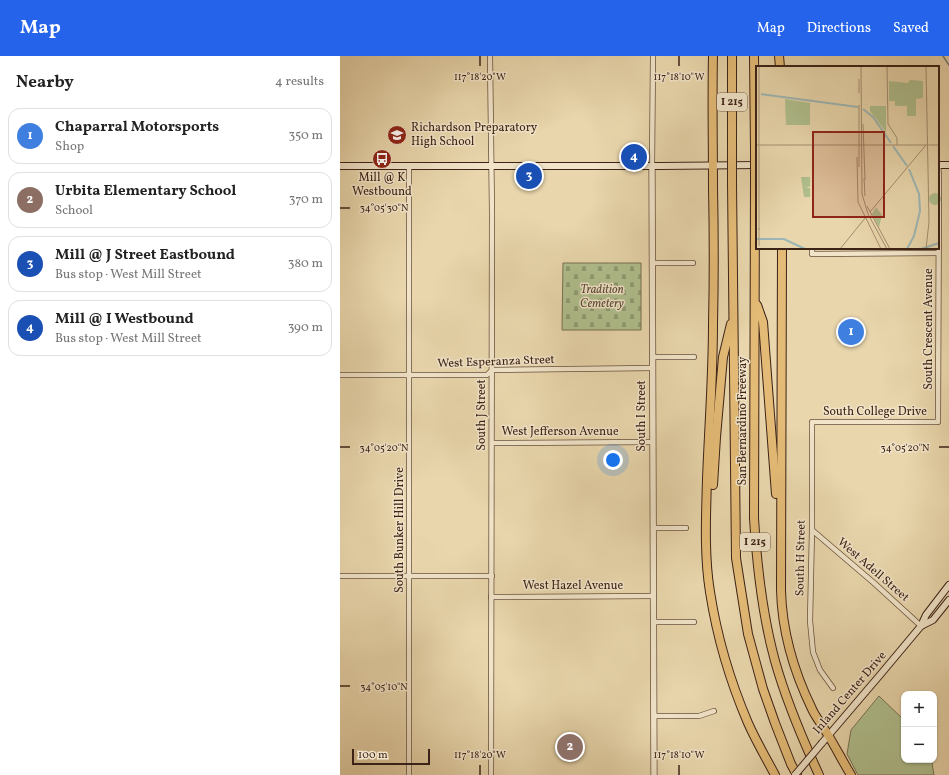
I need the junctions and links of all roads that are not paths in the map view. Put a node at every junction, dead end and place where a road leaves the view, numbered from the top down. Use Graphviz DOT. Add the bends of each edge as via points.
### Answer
graph roads {
  1 [pos="490,56"];
  2 [pos="653,56"];
  3 [pos="713,56"];
  4 [pos="732,56"];
  5 [pos="754,56"];
  6 [pos="779,56"];
  7 [pos="780,66"];
  8 [pos="491,165"];
  9 [pos="756,165"];
  10 [pos="340,166"];
  11 [pos="409,166"];
  12 [pos="652,166"];
  13 [pos="712,166"];
  14 [pos="782,249"];
  15 [pos="812,249"];
  16 [pos="938,249"];
  17 [pos="938,253"];
  18 [pos="653,263"];
  19 [pos="694,263"];
  20 [pos="755,298"];
  21 [pos="734,309"];
  22 [pos="653,357"];
  23 [pos="694,357"];
  24 [pos="653,368"];
  25 [pos="492,370"];
  26 [pos="340,375"];
  27 [pos="409,375"];
  28 [pos="812,422"];
  29 [pos="938,422"];
  30 [pos="653,442"];
  31 [pos="492,443"];
  32 [pos="653,528"];
  33 [pos="686,528"];
  34 [pos="812,530"];
  35 [pos="340,576"];
  36 [pos="410,576"];
  37 [pos="492,576"];
  38 [pos="949,585"];
  39 [pos="781,590"];
  40 [pos="654,596"];
  41 [pos="491,597"];
  42 [pos="949,600"];
  43 [pos="715,617"];
  44 [pos="654,622"];
  45 [pos="694,622"];
  46 [pos="921,626"];
  47 [pos="833,688"];
  48 [pos="714,711"];
  49 [pos="654,716"];
  50 [pos="828,735"];
  51 [pos="409,775"];
  52 [pos="491,775"];
  53 [pos="654,775"];
  54 [pos="775,775"];
  55 [pos="796,775"];
  56 [pos="819,775"];
  57 [pos="851,775"];
  1 -- 8 [label="street, South J Street"];
  2 -- 12 [label="street, South I Street"];
  3 -- 13 [label="highway"];
  4 -- 21 [label="highway, San Bernardino Freeway / I 215, bridge"];
  5 -- 20 [label="highway, San Bernardino Freeway / I 215, bridge"];
  6 -- 7 [label="highway"];
  8 -- 11 [label="main road"];
  8 -- 12 [label="main road"];
  8 -- 25 [label="street, South J Street"];
  9 -- 13 [label="main road"];
  10 -- 11 [label="main road"];
  11 -- 27 [label="street, South Bunker Hill Drive"];
  12 -- 13 [label="main road"];
  12 -- 18 [label="street, South I Street"];
  13 -- 43 [label="highway" via="713,327 706,537 708,580"];
  14 -- 39 [label="highway"];
  15 -- 17 [label="street" via="812,254"];
  16 -- 17 [label="street, South Crescent Avenue"];
  17 -- 29 [label="street, South Crescent Avenue"];
  18 -- 19 [label="street"];
  18 -- 22 [label="street, South I Street"];
  20 -- 39 [label="highway" via="763,322 776,489 778,577"];
  20 -- 56 [label="highway, San Bernardino Freeway / I 215" via="756,558 767,628 779,673 794,718"];
  21 -- 43 [label="highway" via="724,357 711,504"];
  21 -- 55 [label="highway, San Bernardino Freeway / I 215" via="736,558 748,634 763,689"];
  22 -- 23 [label="street"];
  22 -- 24 [label="street, South I Street"];
  24 -- 25 [label="street, West Esperanza Street"];
  24 -- 30 [label="street, South I Street"];
  25 -- 27 [label="street, West Esperanza Street" via="487,374"];
  25 -- 31 [label="street, South J Street"];
  26 -- 27 [label="street, West Esperanza Street"];
  27 -- 36 [label="street, South Bunker Hill Drive"];
  28 -- 29 [label="street, South College Drive"];
  28 -- 34 [label="street, South H Street"];
  30 -- 31 [label="street, West Jefferson Avenue"];
  30 -- 32 [label="street, South I Street"];
  31 -- 37 [label="street, South J Street"];
  32 -- 33 [label="street"];
  32 -- 40 [label="street, South I Street"];
  34 -- 46 [label="street, West Adell Street"];
  34 -- 47 [label="street, South H Street" via="810,621 813,652 820,670"];
  35 -- 36 [label="street"];
  36 -- 37 [label="street"];
  36 -- 51 [label="street, South Bunker Hill Drive"];
  37 -- 41 [label="street, South J Street"];
  38 -- 46 [label="main road, Inland Center Drive" via="926,615"];
  39 -- 50 [label="highway" via="788,644 795,666 812,710"];
  40 -- 41 [label="street, West Hazel Avenue"];
  40 -- 44 [label="street, South I Street"];
  41 -- 52 [label="street, South J Street"];
  42 -- 46 [label="main road, Inland Center Drive" via="934,620"];
  43 -- 54 [label="highway" via="731,680"];
  44 -- 45 [label="street"];
  44 -- 49 [label="street, South I Street"];
  46 -- 50 [label="main road, Inland Center Drive"];
  48 -- 49 [label="street" via="699,716"];
  49 -- 53 [label="street, South I Street"];
  50 -- 55 [label="main road, Inland Center Drive, bridge"];
  50 -- 57 [label="highway"];
}
